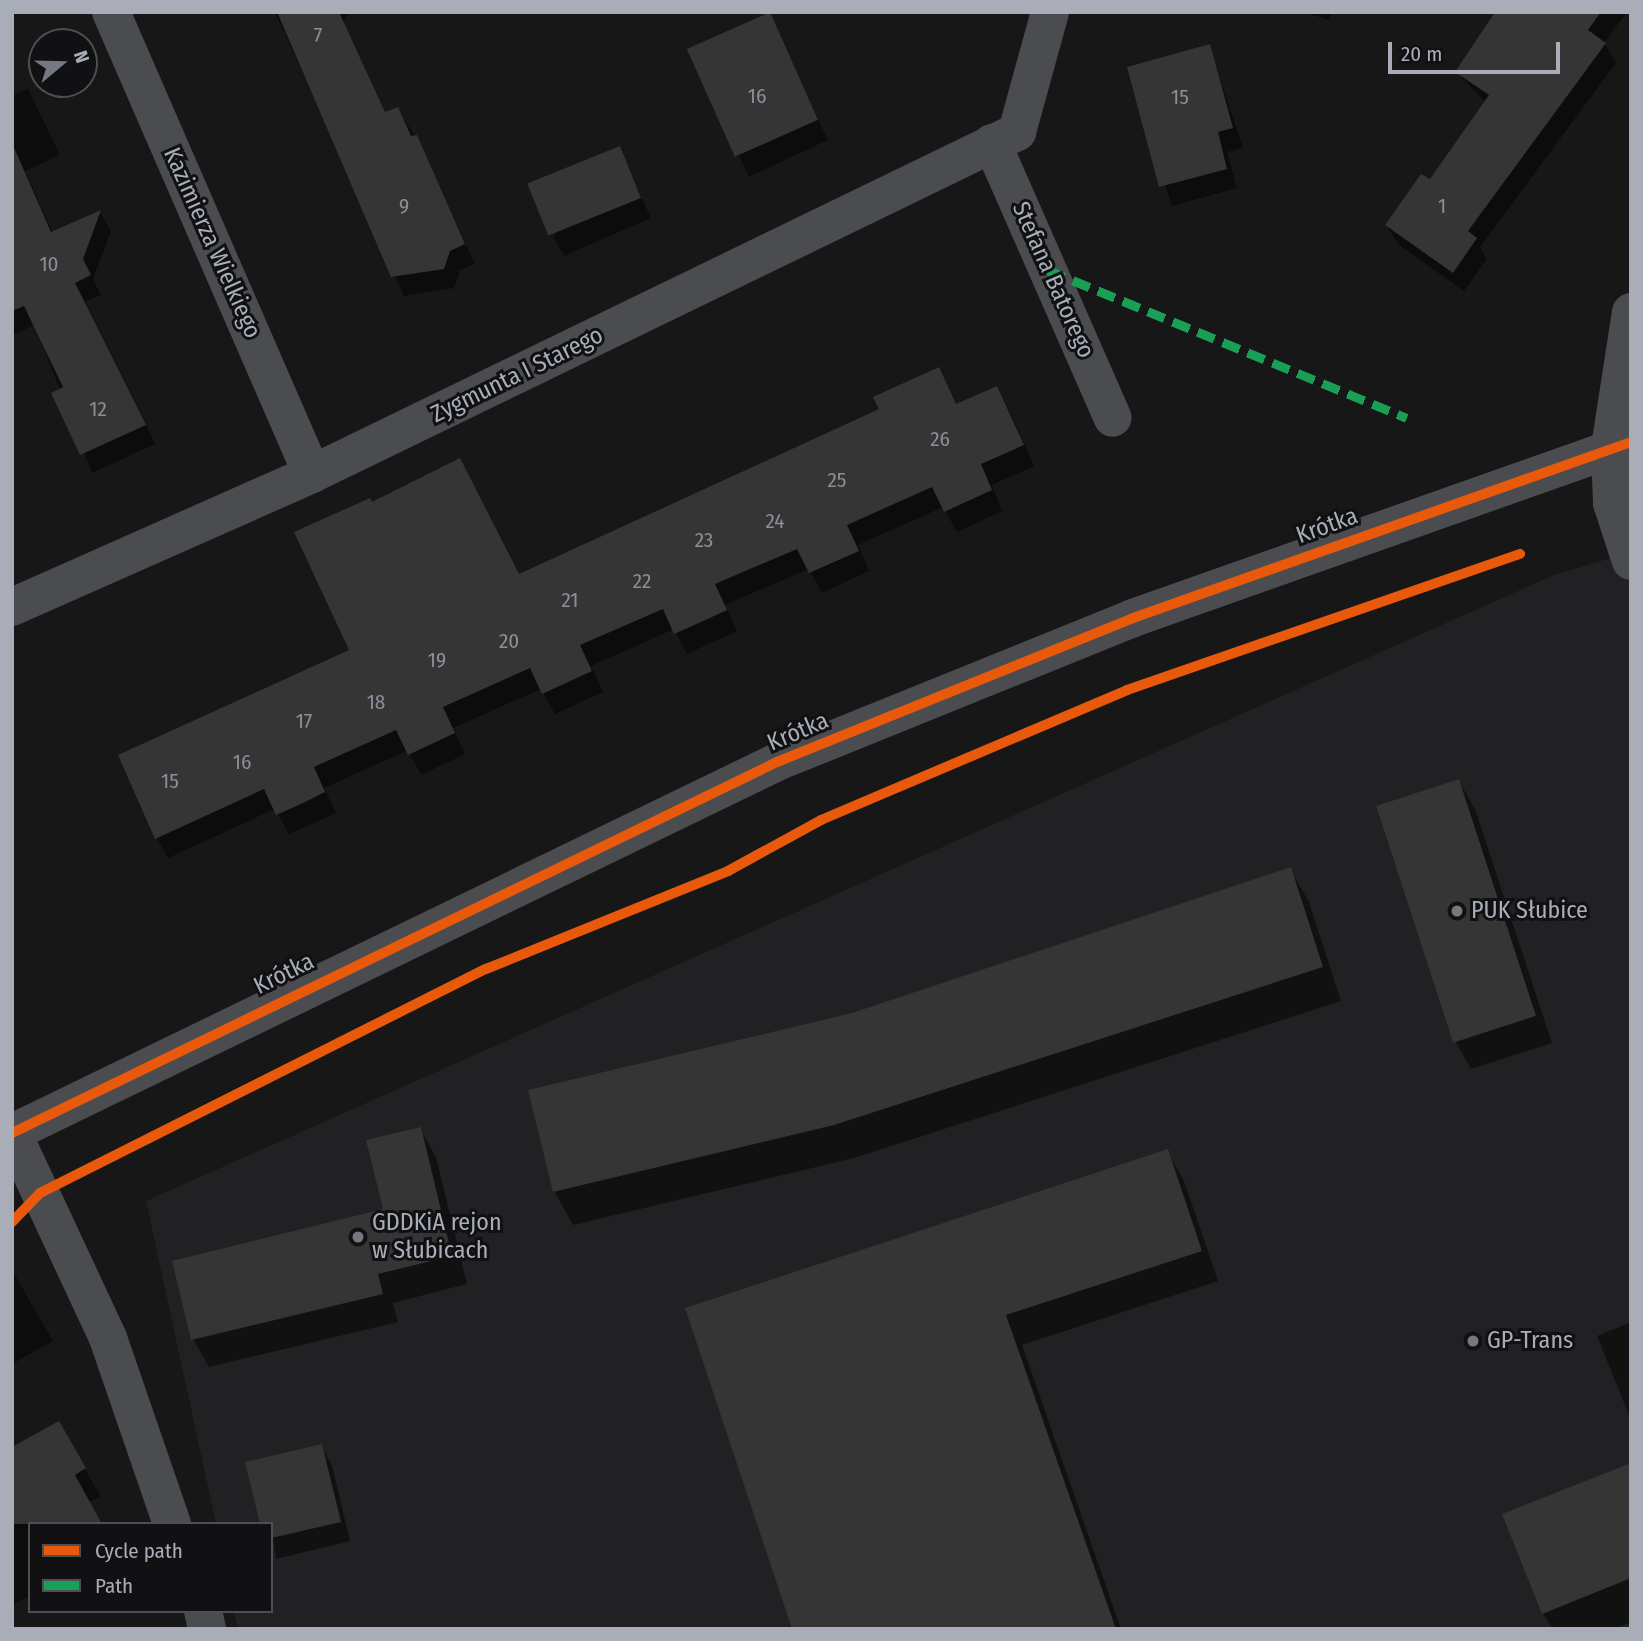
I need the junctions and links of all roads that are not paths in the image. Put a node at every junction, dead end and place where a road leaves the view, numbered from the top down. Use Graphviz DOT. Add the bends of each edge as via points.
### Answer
graph roads {
  1 [pos="111,12"];
  2 [pos="1050,12"];
  3 [pos="1004,138"];
  4 [pos="1631,312"];
  5 [pos="1113,418"];
  6 [pos="1620,445"];
  7 [pos="313,474"];
  8 [pos="1631,561"];
  9 [pos="12,607"];
  10 [pos="12,1133"];
  11 [pos="171,1522"];
  1 -- 7 [label="street, Kazimierza Wielkiego"];
  2 -- 3 [label="street"];
  3 -- 5 [label="street, Stefana Batorego"];
  3 -- 7 [label="street, Zygmunta I Starego"];
  4 -- 6 [label="street"];
  6 -- 8 [label="street" via="1612,503"];
  6 -- 10 [label="street, Krótka" via="1133,618 777,762"];
  7 -- 9 [label="street, Zygmunta I Starego"];
  10 -- 11 [label="street, Krótka" via="108,1339"];
}
